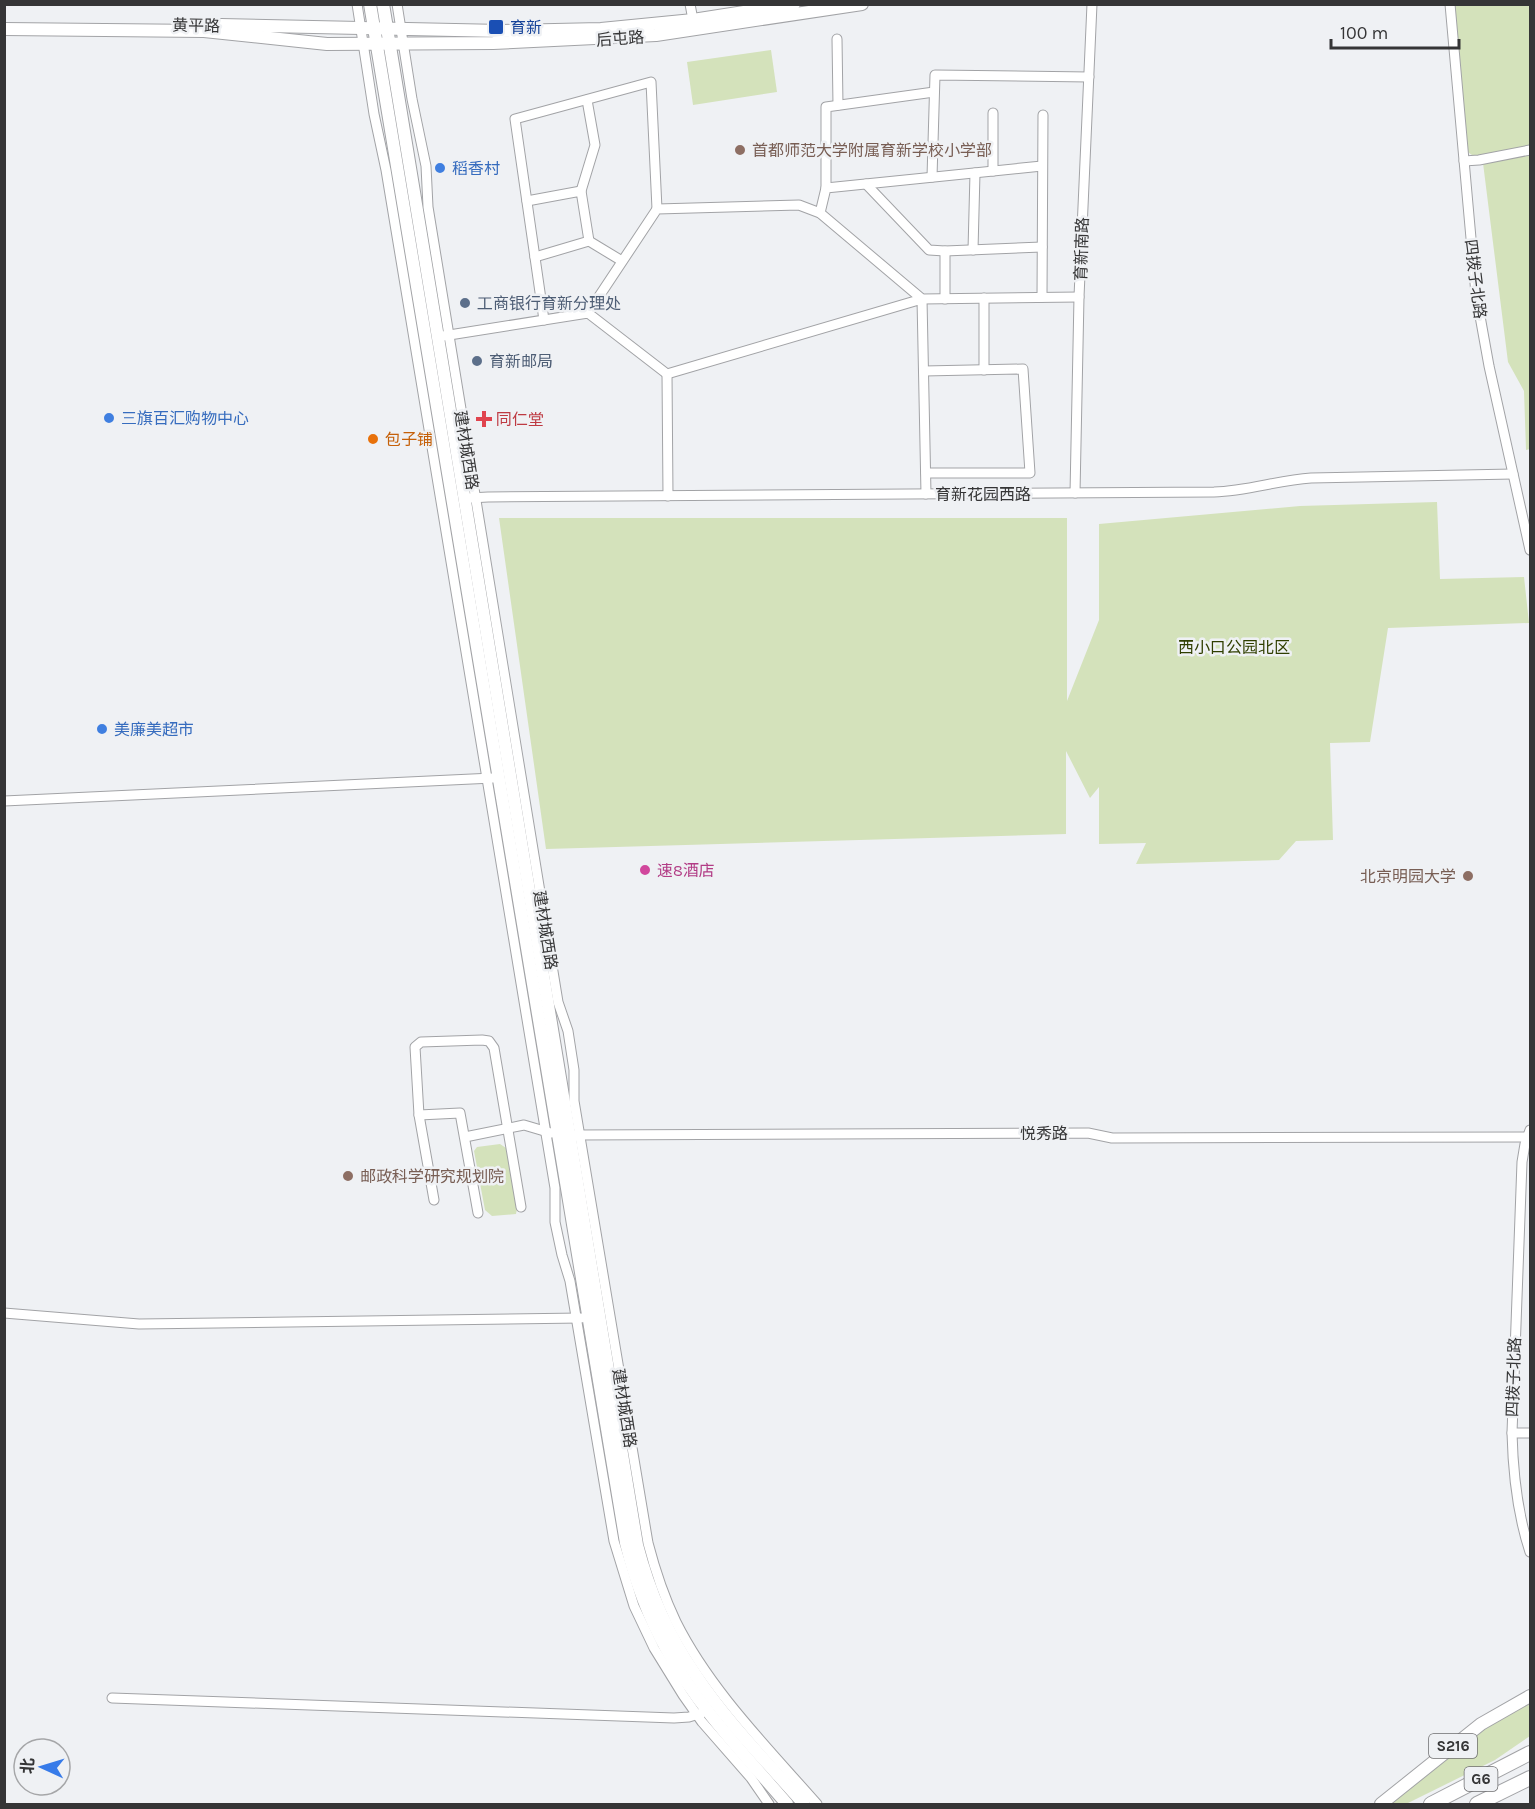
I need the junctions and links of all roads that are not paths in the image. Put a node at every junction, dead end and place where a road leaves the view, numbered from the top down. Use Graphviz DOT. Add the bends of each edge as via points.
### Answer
graph roads {
  1 [pos="357,4"];
  2 [pos="370,4"];
  3 [pos="383,4"];
  4 [pos="397,4"];
  5 [pos="690,4"];
  6 [pos="794,4"];
  7 [pos="862,4"];
  8 [pos="1092,4"];
  9 [pos="1450,4"];
  10 [pos="693,20"];
  11 [pos="4,21"];
  12 [pos="359,28"];
  13 [pos="380,28"];
  14 [pos="4,29"];
  15 [pos="401,29"];
  16 [pos="837,39"];
  17 [pos="362,44"];
  18 [pos="376,44"];
  19 [pos="390,44"];
  20 [pos="403,44"];
  21 [pos="1089,77"];
  22 [pos="934,92"];
  23 [pos="586,100"];
  24 [pos="838,105"];
  25 [pos="993,113"];
  26 [pos="1042,114"];
  27 [pos="1530,150"];
  28 [pos="1464,161"];
  29 [pos="1042,166"];
  30 [pos="993,171"];
  31 [pos="975,172"];
  32 [pos="932,177"];
  33 [pos="866,184"];
  34 [pos="826,188"];
  35 [pos="581,191"];
  36 [pos="527,201"];
  37 [pos="657,209"];
  38 [pos="820,213"];
  39 [pos="589,241"];
  40 [pos="1042,247"];
  41 [pos="973,250"];
  42 [pos="945,251"];
  43 [pos="535,256"];
  44 [pos="622,261"];
  45 [pos="1041,297"];
  46 [pos="1079,297"];
  47 [pos="984,298"];
  48 [pos="922,299"];
  49 [pos="945,299"];
  50 [pos="588,313"];
  51 [pos="544,320"];
  52 [pos="443,336"];
  53 [pos="984,370"];
  54 [pos="924,371"];
  55 [pos="667,374"];
  56 [pos="926,473"];
  57 [pos="1514,474"];
  58 [pos="1075,493"];
  59 [pos="926,494"];
  60 [pos="668,496"];
  61 [pos="464,500"];
  62 [pos="1530,550"];
  63 [pos="498,777"];
  64 [pos="4,801"];
  65 [pos="534,856"];
  66 [pos="531,906"];
  67 [pos="419,1115"];
  68 [pos="507,1128"];
  69 [pos="563,1134"];
  70 [pos="1529,1135"];
  71 [pos="465,1137"];
  72 [pos="434,1200"];
  73 [pos="521,1207"];
  74 [pos="478,1212"];
  75 [pos="4,1313"];
  76 [pos="582,1318"];
  77 [pos="1512,1433"];
  78 [pos="1530,1433"];
  79 [pos="1530,1552"];
  80 [pos="1530,1696"];
  81 [pos="112,1698"];
  82 [pos="706,1708"];
  83 [pos="1530,1753"];
  84 [pos="1530,1778"];
  85 [pos="769,1804"];
  86 [pos="787,1804"];
  87 [pos="804,1804"];
  88 [pos="817,1804"];
  89 [pos="1381,1804"];
  90 [pos="1431,1804"];
  91 [pos="1477,1804"];
  1 -- 12 [label="street, 建材城西路"];
  2 -- 13 [label="main road, 建材城西路"];
  3 -- 13 [label="main road, 建材城西路"];
  4 -- 15 [label="street, 建材城西路"];
  5 -- 10 [label="street"];
  6 -- 10 [label="main road, 后屯路"];
  7 -- 20 [label="main road, 后屯路" via="656,35"];
  8 -- 21 [label="street, 育新南路"];
  9 -- 28 [label="street, 四拨子北路"];
  10 -- 15 [label="main road, 后屯路" via="601,29"];
  11 -- 12 [label="main road, 黄平路"];
  12 -- 13 [label="main road, 黄平路"];
  12 -- 17 [label="street, 建材城西路"];
  13 -- 15 [label="main road, 后屯路"];
  13 -- 18 [label="main road, 建材城西路"];
  13 -- 19 [label="main road, 建材城西路"];
  14 -- 17 [label="main road, 黄平路" via="204,31 302,43"];
  15 -- 20 [label="street, 建材城西路"];
  16 -- 24 [label="street"];
  17 -- 18 [label="main road, 黄平路"];
  17 -- 63 [label="street, 建材城西路"];
  18 -- 19 [label="main road, 后屯路"];
  18 -- 61 [label="main road, 建材城西路"];
  19 -- 20 [label="main road, 后屯路"];
  19 -- 52 [label="main road, 建材城西路"];
  20 -- 52 [label="street, 建材城西路" via="426,165"];
  21 -- 22 [label="street" via="935,75"];
  21 -- 46 [label="street, 育新南路"];
  22 -- 24 [label="street"];
  22 -- 32 [label="street"];
  23 -- 35 [label="street" via="595,145"];
  23 -- 36 [label="street" via="515,119"];
  23 -- 37 [label="street" via="651,82"];
  24 -- 34 [label="street" via="826,107"];
  25 -- 30 [label="street"];
  26 -- 29 [label="street"];
  27 -- 28 [label="street"];
  28 -- 57 [label="street, 四拨子北路" via="1478,305"];
  29 -- 30 [label="street"];
  29 -- 40 [label="street"];
  30 -- 31 [label="street"];
  31 -- 32 [label="street"];
  31 -- 41 [label="street"];
  32 -- 33 [label="street"];
  33 -- 34 [label="street"];
  33 -- 42 [label="street" via="929,250"];
  34 -- 38 [label="street"];
  35 -- 36 [label="street"];
  35 -- 39 [label="street"];
  36 -- 43 [label="street"];
  37 -- 38 [label="street" via="799,205"];
  37 -- 44 [label="street"];
  38 -- 48 [label="street"];
  39 -- 43 [label="street"];
  39 -- 44 [label="street"];
  40 -- 41 [label="street"];
  40 -- 45 [label="street"];
  41 -- 42 [label="street"];
  42 -- 49 [label="street"];
  43 -- 51 [label="street"];
  44 -- 50 [label="street"];
  45 -- 46 [label="street"];
  45 -- 47 [label="street"];
  46 -- 58 [label="street, 育新南路"];
  47 -- 49 [label="street"];
  47 -- 53 [label="street"];
  48 -- 49 [label="street"];
  48 -- 54 [label="street"];
  48 -- 55 [label="street"];
  50 -- 51 [label="street"];
  50 -- 55 [label="street"];
  51 -- 52 [label="street"];
  52 -- 61 [label="main road, 建材城西路"];
  53 -- 54 [label="street"];
  53 -- 56 [label="street" via="1023,369 1030,473"];
  54 -- 56 [label="street"];
  55 -- 60 [label="street"];
  56 -- 59 [label="street"];
  57 -- 58 [label="street, 育新花园西路" via="1295,479 1231,492"];
  57 -- 62 [label="street, 四拨子北路"];
  58 -- 59 [label="street, 育新花园西路"];
  59 -- 60 [label="street, 育新花园西路"];
  60 -- 61 [label="street, 育新花园西路"];
  61 -- 63 [label="main road, 建材城西路"];
  61 -- 65 [label="street, 建材城西路"];
  63 -- 64 [label="street"];
  63 -- 66 [label="main road, 建材城西路"];
  63 -- 69 [label="main road, 建材城西路"];
  65 -- 66 [label="street"];
  65 -- 69 [label="street, 建材城西路" via="558,1002 568,1031 574,1070 574,1101"];
  66 -- 69 [label="main road, 建材城西路"];
  67 -- 68 [label="street" via="415,1047 421,1042 489,1041 494,1048"];
  67 -- 71 [label="street" via="460,1113"];
  67 -- 72 [label="street"];
  68 -- 69 [label="street, 悦秀路" via="524,1125"];
  68 -- 71 [label="street, 悦秀路"];
  68 -- 73 [label="street"];
  69 -- 70 [label="street, 悦秀路" via="1088,1133 1112,1138"];
  69 -- 76 [label="main road, 建材城西路"];
  69 -- 82 [label="main road, 建材城西路" via="639,1554 652,1594"];
  69 -- 88 [label="street, 建材城西路" via="657,1575 676,1622 705,1670"];
  70 -- 77 [label="street, 四拨子北路" via="1522,1162"];
  71 -- 74 [label="street"];
  75 -- 76 [label="street" via="139,1324"];
  76 -- 82 [label="main road, 建材城西路" via="633,1571 667,1650"];
  77 -- 78 [label="street"];
  77 -- 79 [label="street, 四拨子北路" via="1518,1502"];
  80 -- 89 [label="main road, S216" via="1481,1724"];
  81 -- 82 [label="street" via="674,1718"];
  82 -- 85 [label="street, 建材城西路"];
  82 -- 86 [label="main road, 建材城西路"];
  82 -- 87 [label="main road, 建材城西路"];
  83 -- 90 [label="highway, G6"];
  84 -- 91 [label="highway, G6"];
}
